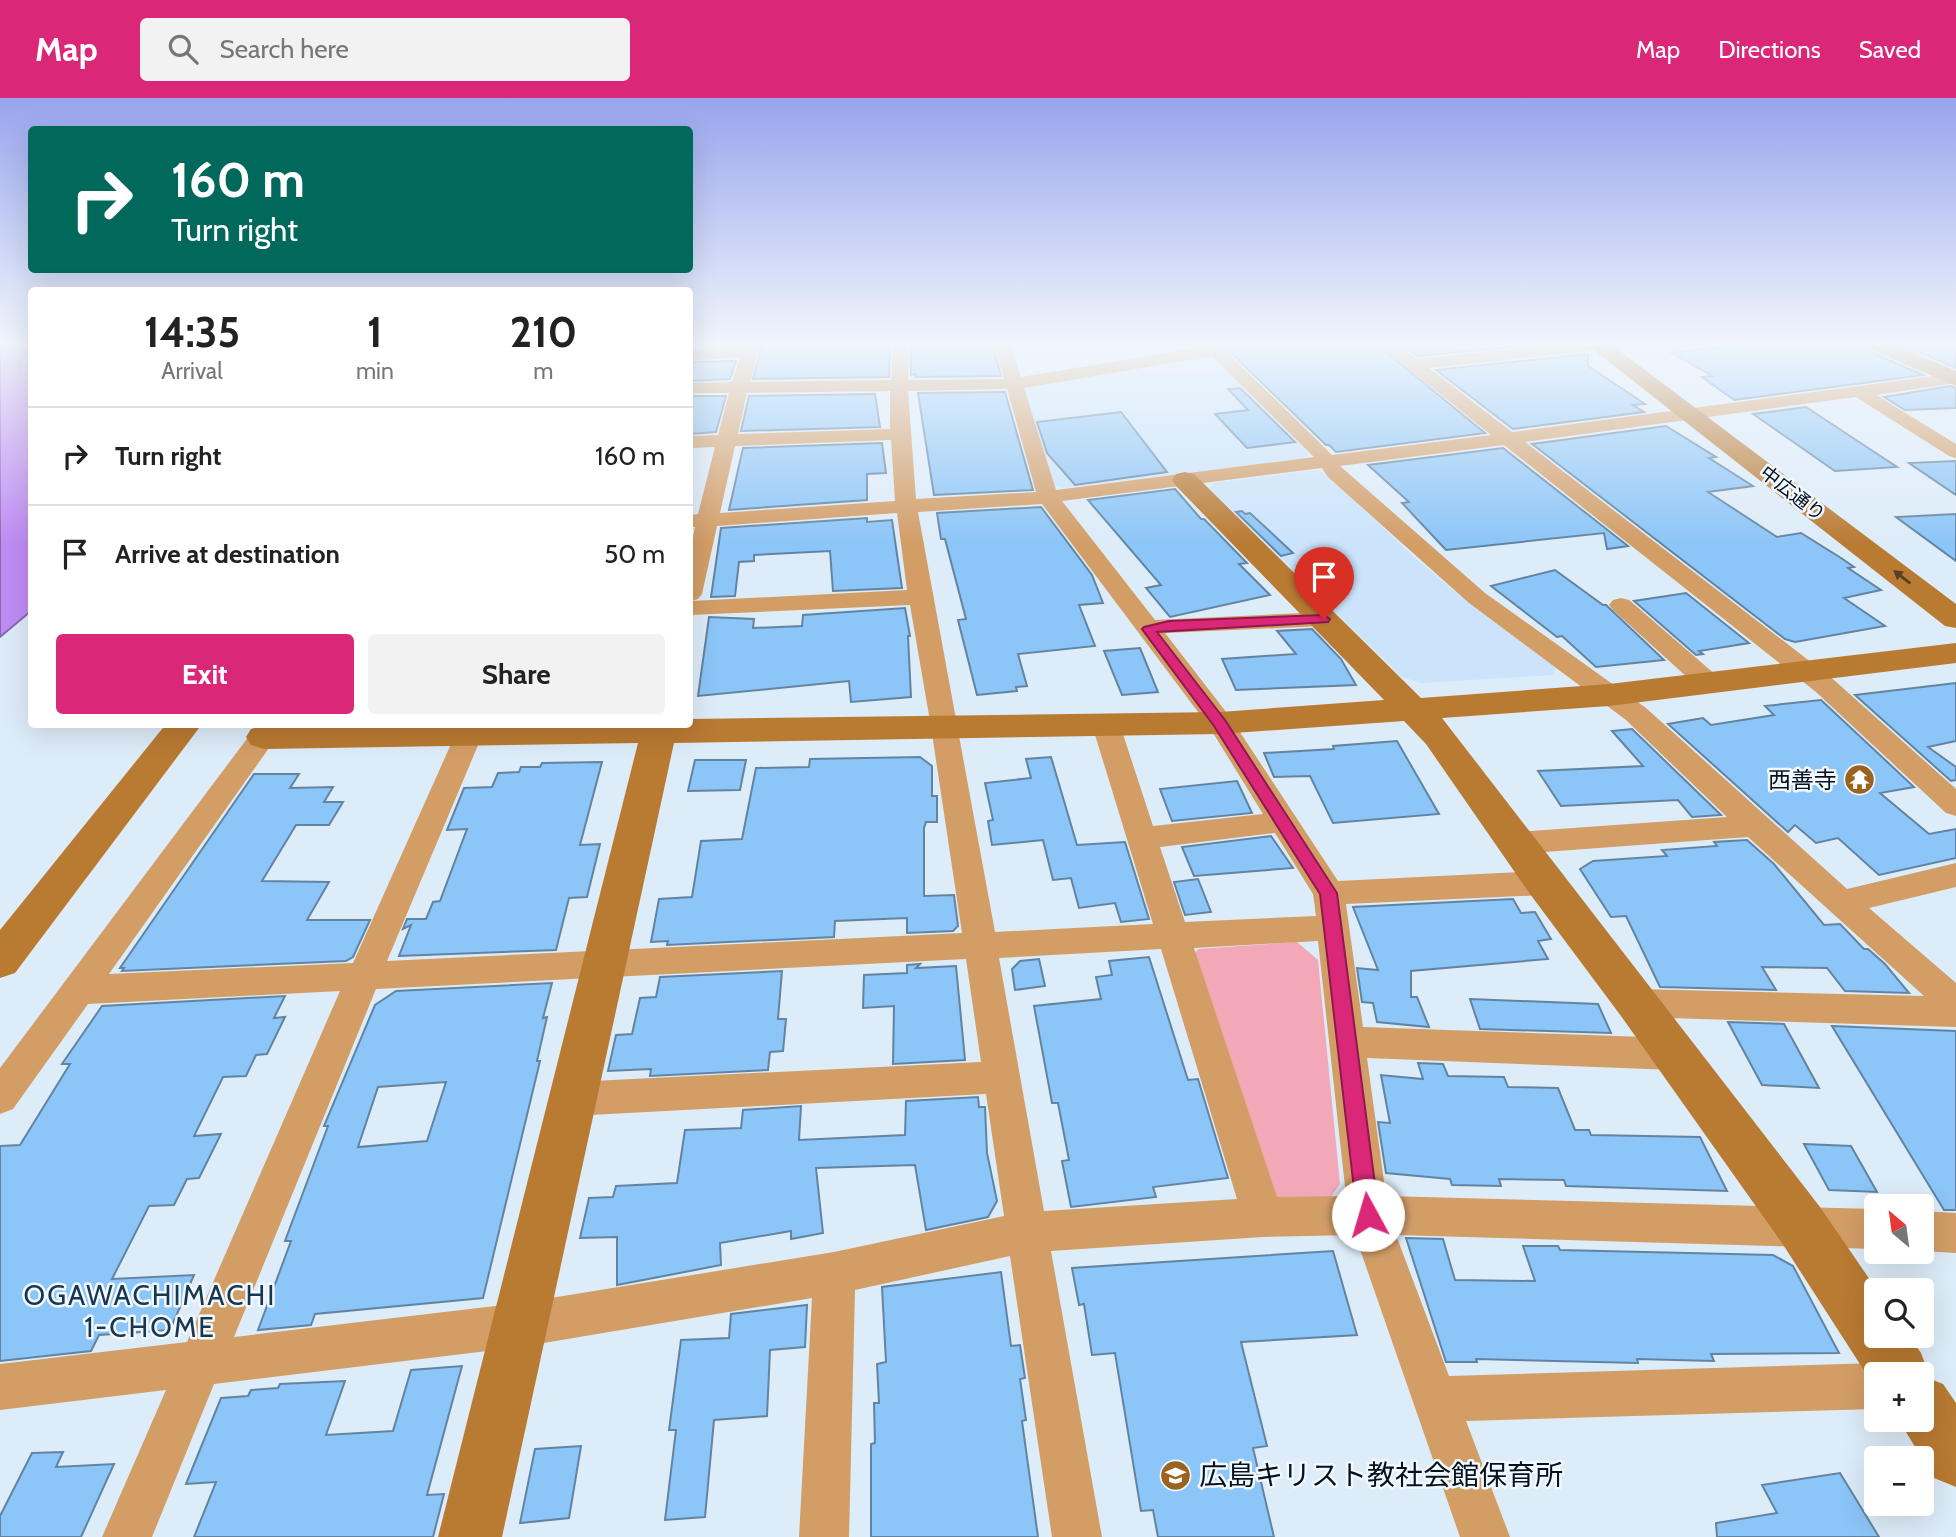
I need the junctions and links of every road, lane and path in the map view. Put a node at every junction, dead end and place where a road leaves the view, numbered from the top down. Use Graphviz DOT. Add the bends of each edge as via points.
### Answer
graph roads {
  1 [pos="733,410"];
  2 [pos="900,410"];
  3 [pos="1022,410"];
  4 [pos="1276,410"];
  5 [pos="1470,410"];
  6 [pos="1696,410"];
  7 [pos="1727,410"];
  8 [pos="1889,410"];
  9 [pos="1701,414"];
  10 [pos="901,434"];
  11 [pos="1507,439"];
  12 [pos="726,440"];
  13 [pos="693,442"];
  14 [pos="1956,452"];
  15 [pos="1328,462"];
  16 [pos="1185,480"];
  17 [pos="1048,497"];
  18 [pos="907,508"];
  19 [pos="699,520"];
  20 [pos="693,569"];
  21 [pos="1956,592"];
  22 [pos="920,597"];
  23 [pos="1621,605"];
  24 [pos="693,608"];
  25 [pos="1324,619"];
  26 [pos="1956,619"];
  27 [pos="1148,629"];
  28 [pos="1956,653"];
  29 [pos="1805,670"];
  30 [pos="1708,682"];
  31 [pos="1609,695"];
  32 [pos="1411,708"];
  33 [pos="1220,723"];
  34 [pos="1106,725"];
  35 [pos="945,727"];
  36 [pos="182,728"];
  37 [pos="660,728"];
  38 [pos="693,728"];
  39 [pos="472,729"];
  40 [pos="268,731"];
  41 [pos="1956,806"];
  42 [pos="1283,822"];
  43 [pos="1755,826"];
  44 [pos="1141,838"];
  45 [pos="1517,843"];
  46 [pos="1956,875"];
  47 [pos="1544,883"];
  48 [pos="1329,893"];
  49 [pos="1843,902"];
  50 [pos="1332,928"];
  51 [pos="1175,937"];
  52 [pos="982,945"];
  53 [pos="0,961"];
  54 [pos="604,964"];
  55 [pos="363,978"];
  56 [pos="78,990"];
  57 [pos="1637,1003"];
  58 [pos="1956,1004"];
  59 [pos="1956,1012"];
  60 [pos="1348,1042"];
  61 [pos="1674,1054"];
  62 [pos="1002,1077"];
  63 [pos="0,1097"];
  64 [pos="572,1099"];
  65 [pos="1368,1215"];
  66 [pos="1263,1217"];
  67 [pos="1801,1225"];
  68 [pos="1864,1228"];
  69 [pos="1026,1232"];
  70 [pos="1934,1232"];
  71 [pos="1956,1233"];
  72 [pos="834,1273"];
  73 [pos="520,1325"];
  74 [pos="1892,1362"];
  75 [pos="199,1365"];
  76 [pos="1864,1386"];
  77 [pos="0,1387"];
  78 [pos="1434,1399"];
  79 [pos="127,1537"];
  80 [pos="470,1537"];
  81 [pos="824,1537"];
  82 [pos="1077,1537"];
  83 [pos="1485,1537"];
  1 -- 12 [label="street"];
  2 -- 10 [label="street"];
  3 -- 17 [label="street"];
  4 -- 15 [label="street"];
  5 -- 11 [label="street"];
  6 -- 9 [label="street, 中広通り"];
  7 -- 9 [label="street"];
  8 -- 14 [label="street"];
  9 -- 11 [label="street"];
  9 -- 21 [label="street"];
  26 -- 9 [label="street, 中広通り, one-way"];
  10 -- 12 [label="street"];
  10 -- 18 [label="street"];
  11 -- 15 [label="street"];
  11 -- 29 [label="street"];
  12 -- 13 [label="street"];
  12 -- 19 [label="street"];
  15 -- 16 [label="street"];
  15 -- 31 [label="street" via="1477,598"];
  16 -- 17 [label="street"];
  16 -- 25 [label="street"];
  17 -- 18 [label="street"];
  17 -- 27 [label="street"];
  18 -- 19 [label="street"];
  18 -- 22 [label="street"];
  19 -- 20 [label="street"];
  22 -- 24 [label="street"];
  22 -- 35 [label="street"];
  23 -- 30 [label="street"];
  25 -- 27 [label="street"];
  25 -- 32 [label="street"];
  27 -- 33 [label="street"];
  28 -- 29 [label="street"];
  29 -- 30 [label="street"];
  29 -- 41 [label="street"];
  30 -- 31 [label="street"];
  31 -- 32 [label="street"];
  31 -- 43 [label="street" via="1636,714"];
  32 -- 33 [label="street"];
  32 -- 45 [label="street" via="1439,736"];
  33 -- 34 [label="street"];
  33 -- 42 [label="street"];
  34 -- 35 [label="street"];
  34 -- 44 [label="street"];
  35 -- 38 [label="street"];
  35 -- 52 [label="street"];
  36 -- 53 [label="street"];
  37 -- 39 [label="street"];
  37 -- 54 [label="street"];
  39 -- 40 [label="street"];
  39 -- 55 [label="street"];
  40 -- 56 [label="street"];
  42 -- 44 [label="street"];
  42 -- 48 [label="street"];
  43 -- 45 [label="street"];
  43 -- 49 [label="street"];
  44 -- 51 [label="street"];
  45 -- 47 [label="street"];
  46 -- 49 [label="street"];
  47 -- 48 [label="street"];
  47 -- 57 [label="street"];
  48 -- 50 [label="street"];
  49 -- 58 [label="street"];
  50 -- 51 [label="street"];
  50 -- 60 [label="street"];
  51 -- 52 [label="street"];
  51 -- 66 [label="street"];
  52 -- 54 [label="street"];
  52 -- 62 [label="street"];
  54 -- 55 [label="street"];
  54 -- 64 [label="street"];
  55 -- 56 [label="street"];
  55 -- 75 [label="street"];
  56 -- 63 [label="street"];
  57 -- 59 [label="street"];
  57 -- 61 [label="street"];
  60 -- 61 [label="street"];
  60 -- 65 [label="street"];
  61 -- 67 [label="street"];
  62 -- 64 [label="street"];
  62 -- 69 [label="street"];
  64 -- 73 [label="street"];
  65 -- 66 [label="street"];
  65 -- 67 [label="street"];
  65 -- 78 [label="street"];
  66 -- 69 [label="street"];
  67 -- 68 [label="street"];
  67 -- 74 [label="street"];
  69 -- 72 [label="street"];
  69 -- 82 [label="street"];
  70 -- 71 [label="street"];
  72 -- 73 [label="street"];
  72 -- 81 [label="street"];
  73 -- 75 [label="street"];
  73 -- 80 [label="street"];
  75 -- 77 [label="street"];
  75 -- 79 [label="street"];
  76 -- 78 [label="street"];
  78 -- 83 [label="street"];
}
